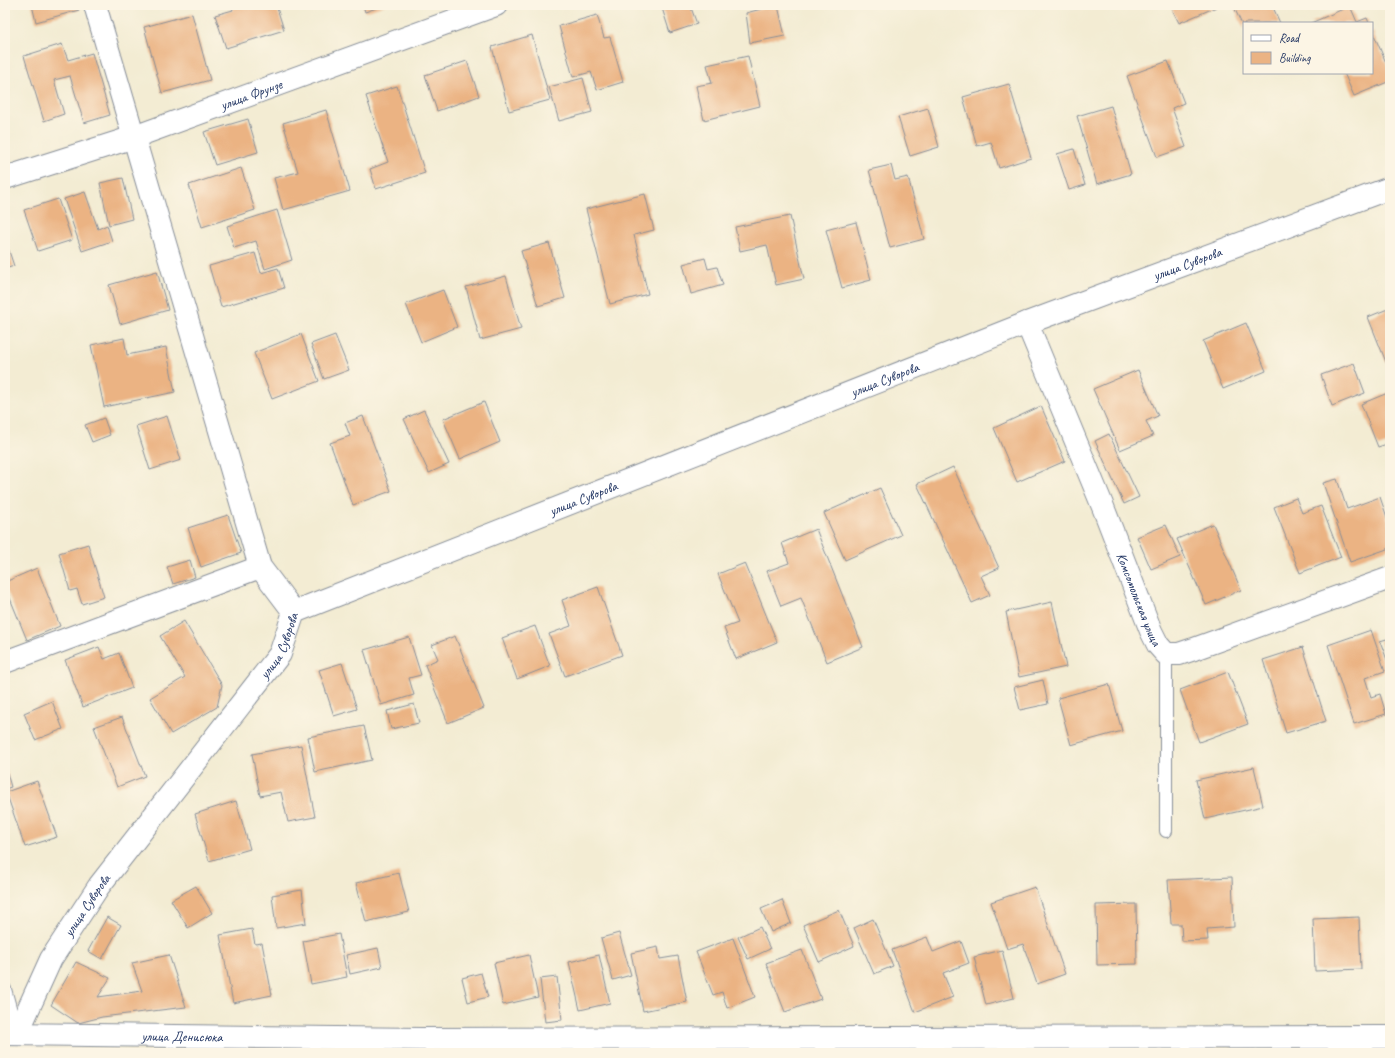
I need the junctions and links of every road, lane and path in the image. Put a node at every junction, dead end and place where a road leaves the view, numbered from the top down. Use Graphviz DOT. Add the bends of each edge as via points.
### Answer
graph roads {
  1 [pos="95,5"];
  2 [pos="496,5"];
  3 [pos="134,137"];
  4 [pos="5,178"];
  5 [pos="1390,188"];
  6 [pos="1026,323"];
  7 [pos="260,567"];
  8 [pos="1390,578"];
  9 [pos="294,612"];
  10 [pos="1166,654"];
  11 [pos="5,662"];
  12 [pos="1166,831"];
  13 [pos="5,989"];
  14 [pos="11,1034"];
  15 [pos="1390,1037"];
  1 -- 3 [label="street"];
  2 -- 3 [label="street, улица Фрунзе"];
  3 -- 4 [label="street, улица Фрунзе"];
  3 -- 7 [label="street"];
  5 -- 6 [label="street, улица Суворова"];
  6 -- 9 [label="street, улица Суворова"];
  6 -- 10 [label="street, Комсомольская улица" via="1151,631"];
  7 -- 9 [label="street"];
  7 -- 11 [label="street"];
  8 -- 10 [label="street, Комсомольская улица" via="1194,649 1179,654"];
  9 -- 14 [label="street, улица Суворова" via="280,654 99,886 51,959"];
  10 -- 12 [label="lane"];
  13 -- 14 [label="lane"];
  14 -- 15 [label="street, улица Денисюка" via="421,1039"];
}
